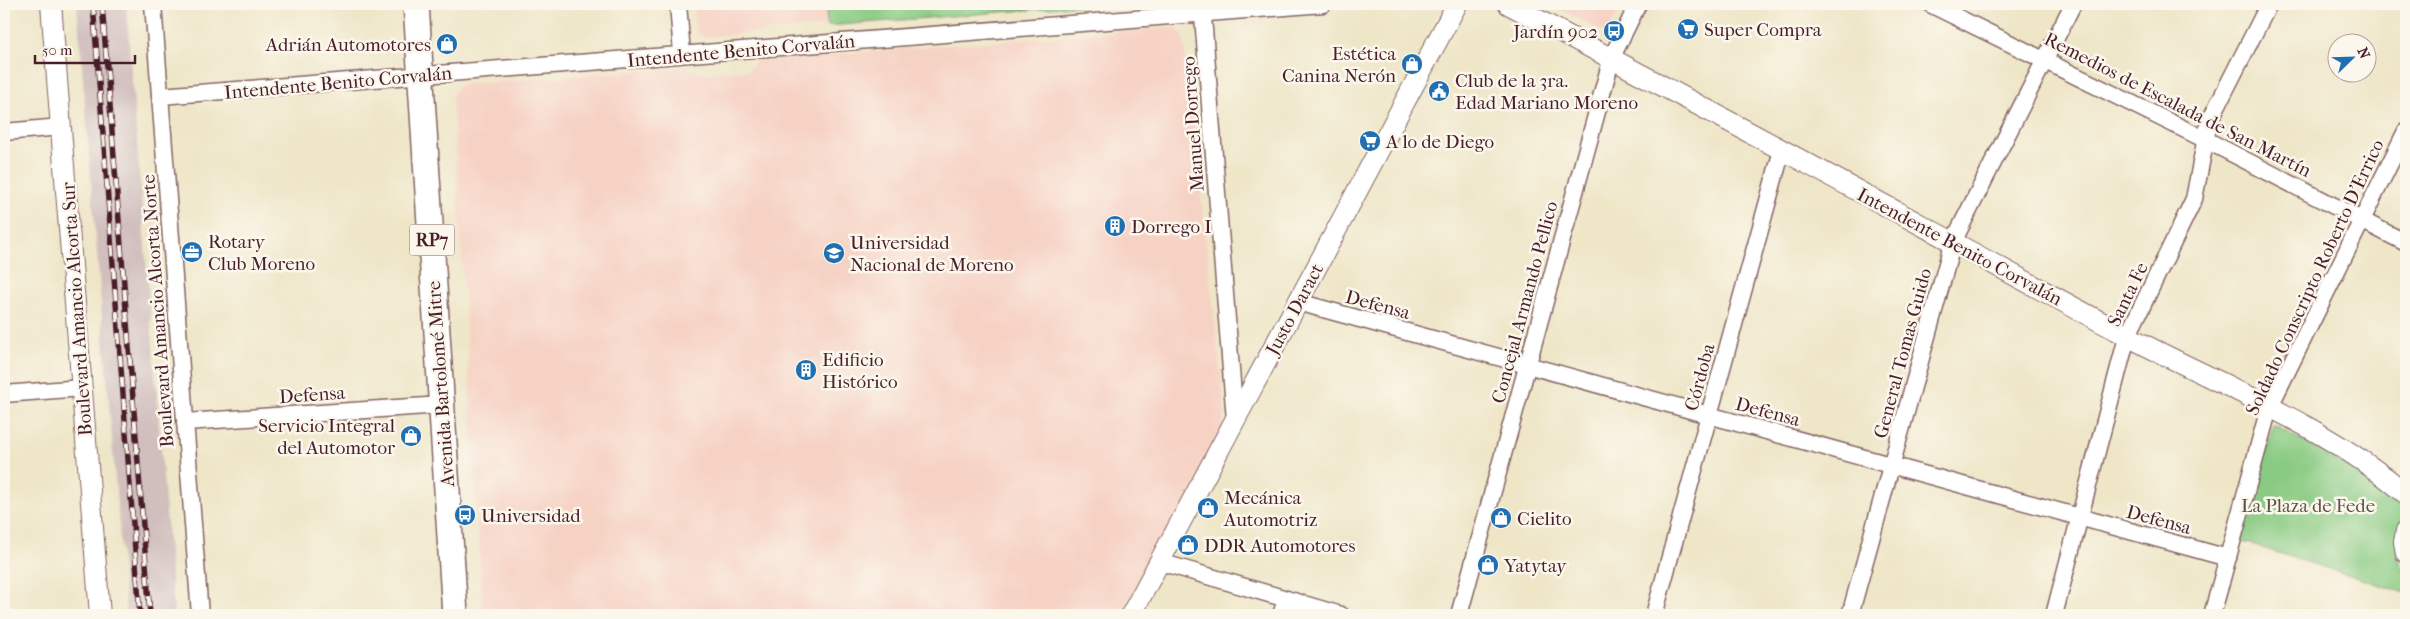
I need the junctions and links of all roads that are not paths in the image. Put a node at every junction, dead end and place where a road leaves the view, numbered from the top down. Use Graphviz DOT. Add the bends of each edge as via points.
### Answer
graph roads {
  1 [pos="51,4"];
  2 [pos="153,4"];
  3 [pos="416,4"];
  4 [pos="678,4"];
  5 [pos="1323,4"];
  6 [pos="1457,4"];
  7 [pos="1508,4"];
  8 [pos="1638,4"];
  9 [pos="1930,4"];
  10 [pos="2072,4"];
  11 [pos="2269,4"];
  12 [pos="1203,8"];
  13 [pos="682,54"];
  14 [pos="1612,57"];
  15 [pos="2045,60"];
  16 [pos="422,75"];
  17 [pos="160,96"];
  18 [pos="61,127"];
  19 [pos="2406,131"];
  20 [pos="4,132"];
  21 [pos="2204,139"];
  22 [pos="1782,150"];
  23 [pos="2362,220"];
  24 [pos="1953,242"];
  25 [pos="2406,243"];
  26 [pos="1298,302"];
  27 [pos="2128,337"];
  28 [pos="1528,366"];
  29 [pos="82,388"];
  30 [pos="4,394"];
  31 [pos="442,405"];
  32 [pos="2269,408"];
  33 [pos="1709,416"];
  34 [pos="1235,420"];
  35 [pos="185,422"];
  36 [pos="1892,466"];
  37 [pos="2406,494"];
  38 [pos="2080,518"];
  39 [pos="2406,531"];
  40 [pos="2406,553"];
  41 [pos="2228,558"];
  42 [pos="1160,562"];
  43 [pos="1284,607"];
  44 [pos="100,615"];
  45 [pos="200,615"];
  46 [pos="454,615"];
  47 [pos="1132,615"];
  48 [pos="1342,615"];
  49 [pos="1459,615"];
  50 [pos="1654,615"];
  51 [pos="1850,615"];
  52 [pos="2054,615"];
  53 [pos="2212,615"];
  1 -- 18 [label="street, Boulevard Amancio Alcorta Sur"];
  2 -- 17 [label="street, Boulevard Amancio Alcorta Norte"];
  3 -- 16 [label="main road, Avenida Bartolomé Mitre / RP7"];
  4 -- 13 [label="street"];
  5 -- 12 [label="street, Intendente Benito Corvalán"];
  6 -- 26 [label="street, Justo Daract"];
  7 -- 14 [label="street, Intendente Benito Corvalán"];
  8 -- 14 [label="street, Concejal Armando Pellico"];
  9 -- 15 [label="street, Remedios de Escalada de San Martín"];
  10 -- 15 [label="street, General Tomas Guido"];
  11 -- 21 [label="street, Santa Fe" via="2209,122"];
  12 -- 13 [label="street, Intendente Benito Corvalán"];
  12 -- 34 [label="street, Manuel Dorrego"];
  13 -- 16 [label="street, Intendente Benito Corvalán"];
  14 -- 22 [label="street, Intendente Benito Corvalán"];
  14 -- 28 [label="street, Concejal Armando Pellico"];
  15 -- 21 [label="street, Remedios de Escalada de San Martín"];
  15 -- 24 [label="street, General Tomas Guido"];
  16 -- 17 [label="street, Intendente Benito Corvalán"];
  16 -- 31 [label="main road, Avenida Bartolomé Mitre / RP7"];
  17 -- 35 [label="street, Boulevard Amancio Alcorta Norte"];
  18 -- 20 [label="street"];
  18 -- 29 [label="street, Boulevard Amancio Alcorta Sur"];
  19 -- 23 [label="street, Soldado Conscripto Roberto D'Errico"];
  21 -- 23 [label="street, Remedios de Escalada de San Martín"];
  21 -- 27 [label="street, Santa Fe" via="2191,208"];
  22 -- 24 [label="street, Intendente Benito Corvalán"];
  22 -- 33 [label="street, Córdoba"];
  23 -- 25 [label="street, Remedios de Escalada de San Martín"];
  23 -- 32 [label="street, Soldado Conscripto Roberto D'Errico"];
  24 -- 27 [label="street, Intendente Benito Corvalán"];
  24 -- 36 [label="street, General Tomas Guido"];
  26 -- 28 [label="street, Defensa"];
  26 -- 34 [label="street, Justo Daract"];
  27 -- 32 [label="street, Intendente Benito Corvalán"];
  27 -- 38 [label="street, Santa Fe"];
  28 -- 33 [label="street, Defensa"];
  28 -- 49 [label="street, Concejal Armando Pellico"];
  29 -- 30 [label="street"];
  29 -- 44 [label="street, Boulevard Amancio Alcorta Sur"];
  31 -- 35 [label="street, Defensa"];
  31 -- 46 [label="main road, Avenida Bartolomé Mitre / RP7"];
  32 -- 37 [label="street, Intendente Benito Corvalán" via="2338,444"];
  32 -- 41 [label="street, Soldado Conscripto Roberto D'Errico"];
  33 -- 36 [label="street, Defensa"];
  33 -- 50 [label="street, Córdoba"];
  34 -- 42 [label="street, Justo Daract"];
  35 -- 45 [label="street, Boulevard Amancio Alcorta Norte"];
  36 -- 38 [label="street, Defensa"];
  36 -- 51 [label="street, General Tomas Guido"];
  38 -- 41 [label="street, Defensa"];
  38 -- 52 [label="street, Santa Fe"];
  39 -- 40 [label="street"];
  41 -- 53 [label="street, Soldado Conscripto Roberto D'Errico"];
  42 -- 43 [label="street"];
  42 -- 47 [label="street, Justo Daract"];
  43 -- 48 [label="street"];
}
